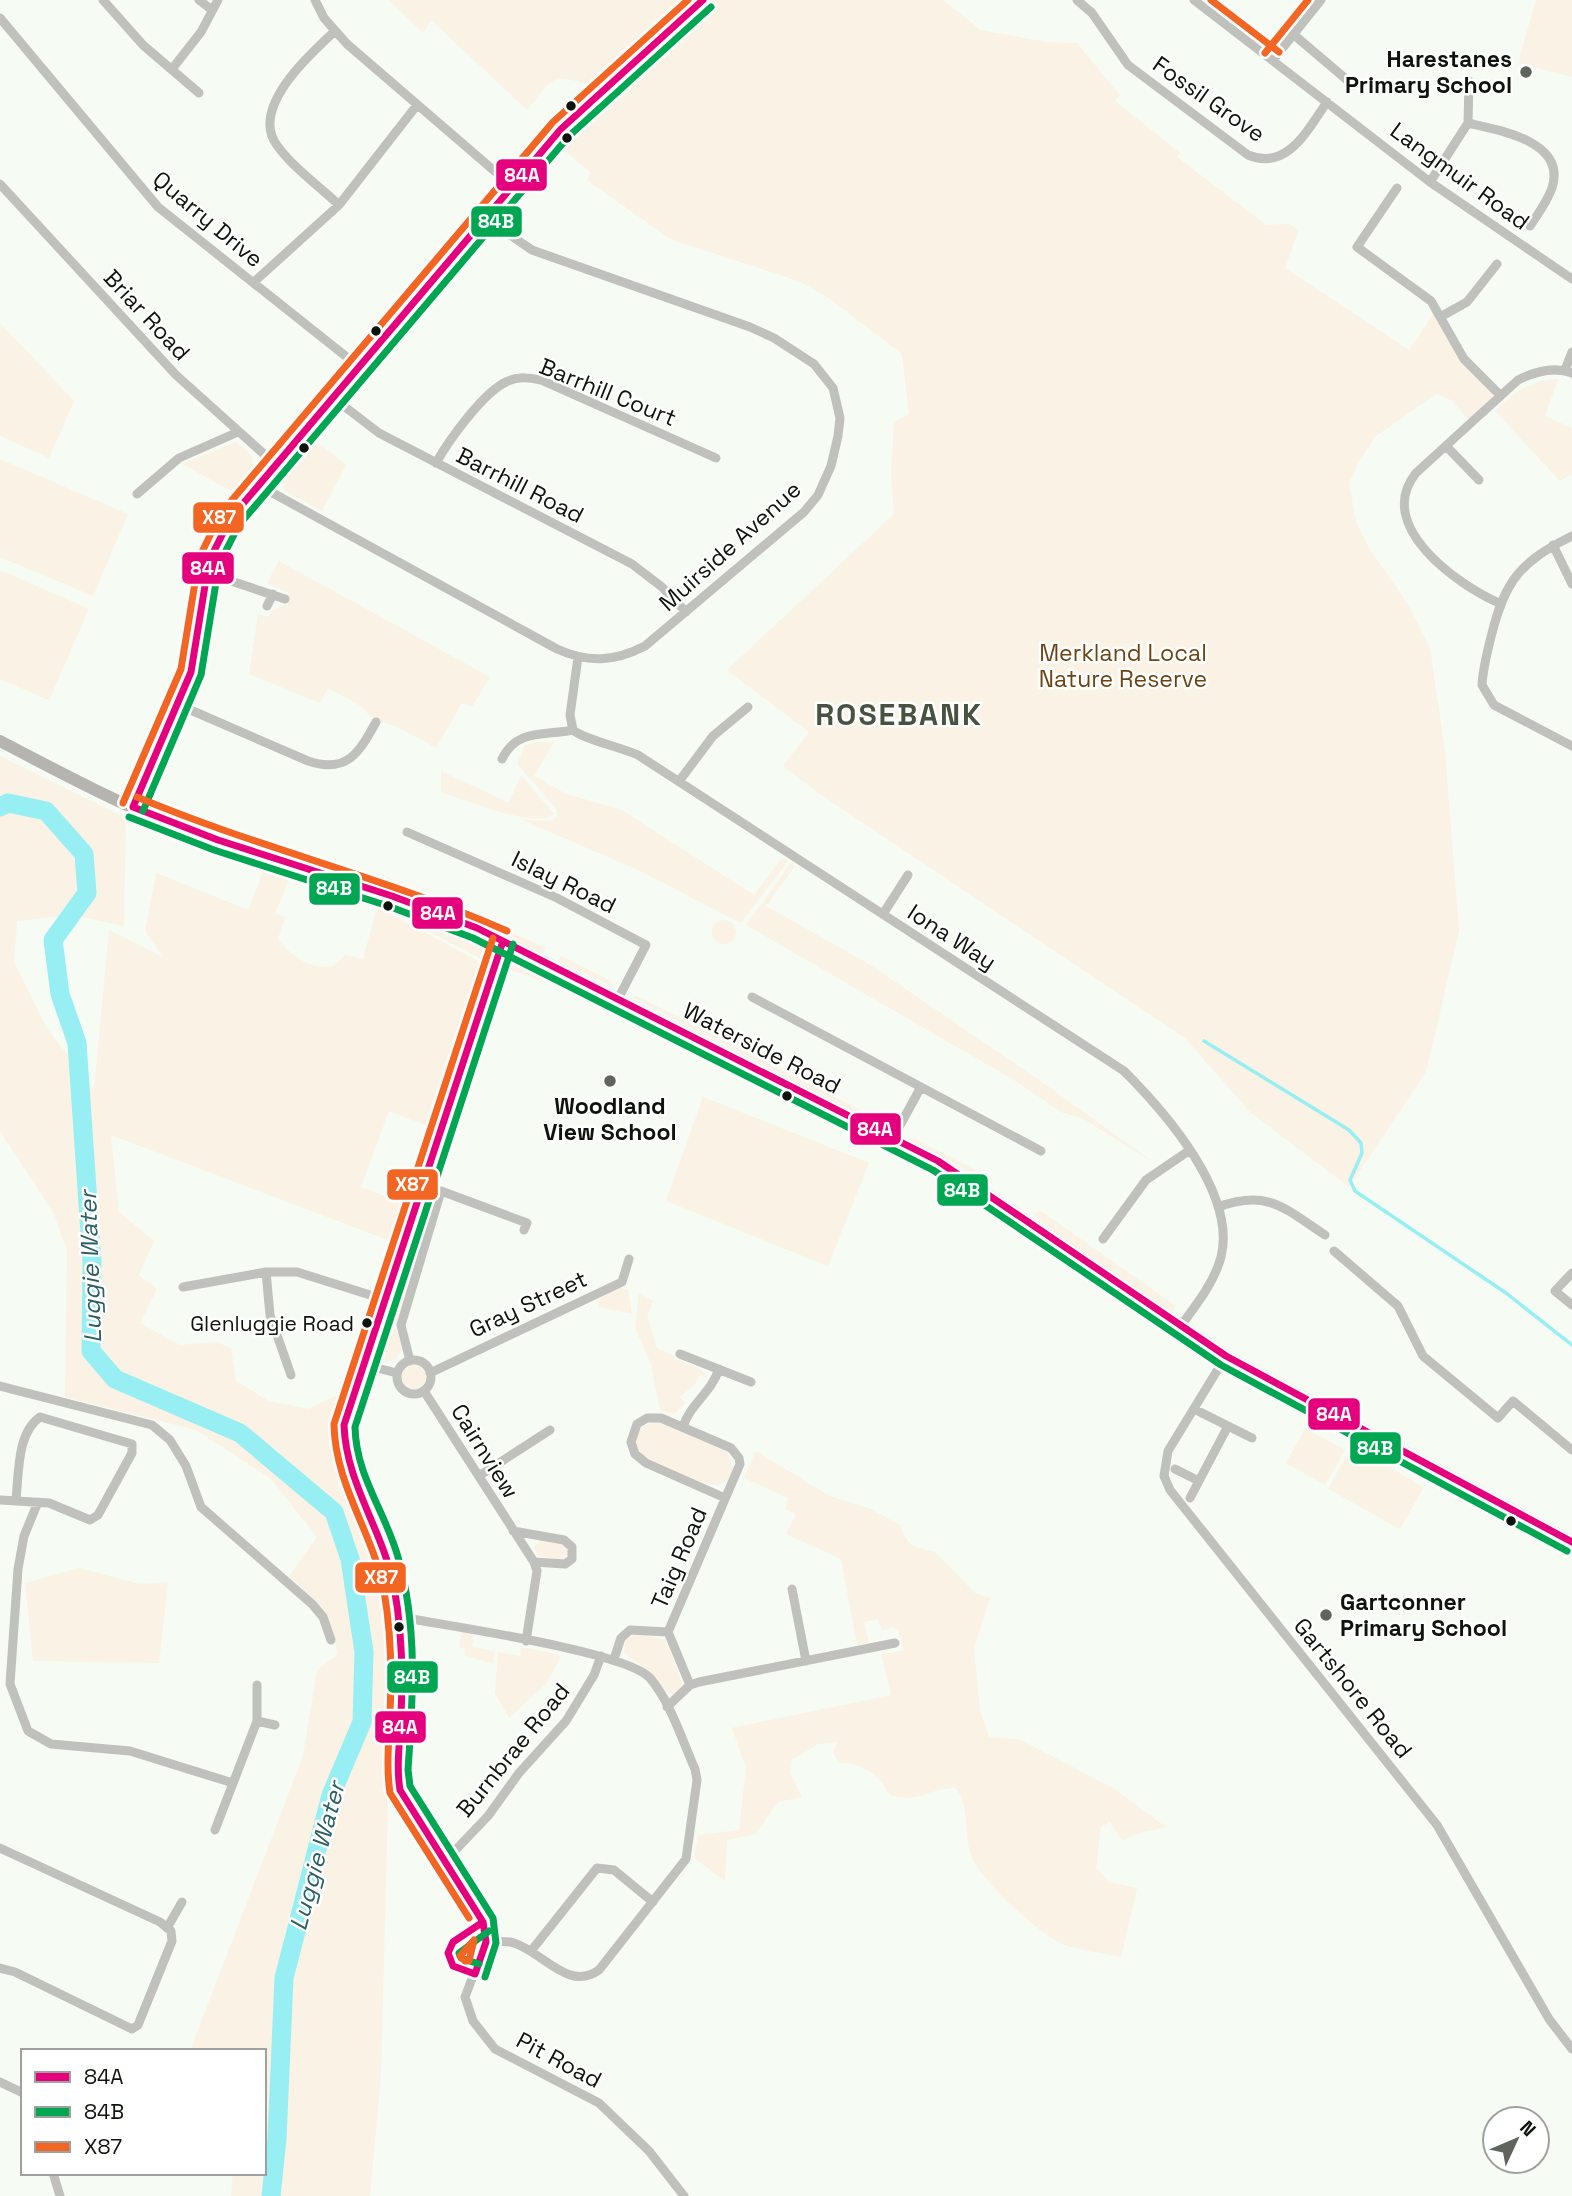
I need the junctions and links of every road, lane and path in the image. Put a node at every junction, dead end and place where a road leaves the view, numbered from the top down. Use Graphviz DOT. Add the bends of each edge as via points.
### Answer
graph roads {
  1 [pos="103,0"];
  2 [pos="199,0"];
  3 [pos="218,0"];
  4 [pos="315,0"];
  5 [pos="703,0"];
  6 [pos="1077,0"];
  7 [pos="1194,0"];
  8 [pos="1321,0"];
  9 [pos="212,10"];
  10 [pos="0,18"];
  11 [pos="334,32"];
  12 [pos="1293,34"];
  13 [pos="1273,60"];
  14 [pos="172,69"];
  15 [pos="1469,81"];
  16 [pos="1353,85"];
  17 [pos="199,93"];
  18 [pos="1327,102"];
  19 [pos="417,105"];
  20 [pos="1468,123"];
  21 [pos="1430,182"];
  22 [pos="0,184"];
  23 [pos="513,187"];
  24 [pos="1397,188"];
  25 [pos="339,205"];
  26 [pos="485,218"];
  27 [pos="1530,226"];
  28 [pos="1497,264"];
  29 [pos="1572,279"];
  30 [pos="254,282"];
  31 [pos="1442,316"];
  32 [pos="1572,352"];
  33 [pos="358,366"];
  34 [pos="1569,372"];
  35 [pos="1500,395"];
  36 [pos="332,397"];
  37 [pos="239,432"];
  38 [pos="1446,446"];
  39 [pos="716,458"];
  40 [pos="436,463"];
  41 [pos="275,464"];
  42 [pos="1479,480"];
  43 [pos="262,483"];
  44 [pos="137,494"];
  45 [pos="1572,536"];
  46 [pos="1553,545"];
  47 [pos="207,573"];
  48 [pos="1572,584"];
  49 [pos="273,594"];
  50 [pos="285,599"];
  51 [pos="1499,603"];
  52 [pos="267,606"];
  53 [pos="686,612"];
  54 [pos="578,657"];
  55 [pos="179,705"];
  56 [pos="748,707"];
  57 [pos="376,722"];
  58 [pos="573,730"];
  59 [pos="0,741"];
  60 [pos="1572,746"];
  61 [pos="502,759"];
  62 [pos="680,780"];
  63 [pos="133,807"];
  64 [pos="407,832"];
  65 [pos="908,875"];
  66 [pos="883,914"];
  67 [pos="503,941"];
  68 [pos="752,997"];
  69 [pos="618,999"];
  70 [pos="921,1087"];
  71 [pos="893,1138"];
  72 [pos="1190,1150"];
  73 [pos="1041,1151"];
  74 [pos="1218,1207"];
  75 [pos="524,1230"];
  76 [pos="1325,1235"];
  77 [pos="1103,1239"];
  78 [pos="1334,1251"];
  79 [pos="629,1259"];
  80 [pos="266,1272"];
  81 [pos="1572,1273"];
  82 [pos="183,1287"];
  83 [pos="386,1300"];
  84 [pos="1572,1305"];
  85 [pos="1180,1327"];
  86 [pos="680,1354"];
  87 [pos="1226,1356"];
  88 [pos="410,1360"];
  89 [pos="365,1365"];
  90 [pos="719,1369"];
  91 [pos="397,1373"];
  92 [pos="430,1373"];
  93 [pos="291,1375"];
  94 [pos="751,1382"];
  95 [pos="0,1386"];
  96 [pos="424,1391"];
  97 [pos="1194,1409"];
  98 [pos="1228,1426"];
  99 [pos="683,1427"];
  100 [pos="550,1430"];
  101 [pos="1251,1438"];
  102 [pos="1572,1450"];
  103 [pos="1175,1469"];
  104 [pos="479,1476"];
  105 [pos="1199,1481"];
  106 [pos="725,1498"];
  107 [pos="1190,1498"];
  108 [pos="16,1499"];
  109 [pos="0,1500"];
  110 [pos="38,1502"];
  111 [pos="513,1531"];
  112 [pos="1572,1542"];
  113 [pos="534,1562"];
  114 [pos="792,1589"];
  115 [pos="400,1619"];
  116 [pos="668,1632"];
  117 [pos="331,1640"];
  118 [pos="526,1641"];
  119 [pos="895,1643"];
  120 [pos="0,1650"];
  121 [pos="13,1650"];
  122 [pos="601,1656"];
  123 [pos="614,1659"];
  124 [pos="806,1661"];
  125 [pos="257,1685"];
  126 [pos="690,1685"];
  127 [pos="667,1707"];
  128 [pos="257,1721"];
  129 [pos="275,1725"];
  130 [pos="233,1783"];
  131 [pos="215,1830"];
  132 [pos="0,1848"];
  133 [pos="444,1862"];
  134 [pos="182,1902"];
  135 [pos="653,1902"];
  136 [pos="167,1928"];
  137 [pos="486,1942"];
  138 [pos="531,1951"];
  139 [pos="0,1968"];
  140 [pos="1572,2049"];
  141 [pos="0,2082"];
  142 [pos="21,2093"];
  143 [pos="54,2175"];
  144 [pos="60,2196"];
  145 [pos="684,2196"];
  1 -- 14 [label="street" via="134,36"];
  2 -- 9 [label="street"];
  3 -- 9 [label="street"];
  4 -- 11 [label="street"];
  5 -- 23 [label="main road" via="588,101"];
  6 -- 18 [label="street, Fossil Grove" via="1092,13 1128,65 1248,155 1268,160 1289,153"];
  7 -- 13 [label="street, Langmuir Road"];
  8 -- 12 [label="street"];
  9 -- 14 [label="street"];
  10 -- 30 [label="street, Quarry Drive" via="150,199"];
  11 -- 19 [label="street"];
  11 -- 25 [label="street" via="295,69 273,108 270,125 277,145"];
  12 -- 13 [label="street"];
  12 -- 16 [label="street"];
  13 -- 18 [label="street, Langmuir Road"];
  14 -- 17 [label="street"];
  15 -- 20 [label="street"];
  18 -- 21 [label="street, Langmuir Road"];
  19 -- 23 [label="street"];
  19 -- 25 [label="street"];
  20 -- 21 [label="street"];
  20 -- 27 [label="street" via="1515,136 1542,149 1551,159 1553,184"];
  21 -- 29 [label="street, Langmuir Road"];
  22 -- 37 [label="street, Briar Road" via="176,375"];
  23 -- 26 [label="main road"];
  24 -- 31 [label="street" via="1357,247 1422,293"];
  25 -- 30 [label="street"];
  26 -- 33 [label="main road"];
  26 -- 53 [label="street, Muirside Avenue" via="532,250 774,338 814,364 833,388 838,436 818,495"];
  28 -- 31 [label="street" via="1467,302"];
  30 -- 33 [label="street, Quarry Drive"];
  31 -- 35 [label="street" via="1464,359"];
  32 -- 34 [label="street"];
  33 -- 36 [label="main road"];
  34 -- 35 [label="street" via="1536,372"];
  35 -- 38 [label="street"];
  36 -- 40 [label="street, Barrhill Road" via="379,433"];
  36 -- 41 [label="main road"];
  37 -- 41 [label="street, Briar Road"];
  37 -- 44 [label="street" via="179,458"];
  38 -- 42 [label="street"];
  38 -- 51 [label="street" via="1410,480 1403,500 1406,520 1419,541 1467,586"];
  39 -- 40 [label="street, Barrhill Court" via="528,377 507,381 488,396"];
  40 -- 53 [label="street, Barrhill Road" via="632,564"];
  41 -- 43 [label="main road"];
  43 -- 47 [label="main road" via="240,504 220,534"];
  43 -- 54 [label="street, Muirside Avenue" via="269,491"];
  45 -- 46 [label="street"];
  46 -- 48 [label="street"];
  46 -- 51 [label="street" via="1521,568"];
  47 -- 49 [label="street"];
  47 -- 55 [label="main road" via="197,649"];
  49 -- 50 [label="street"];
  49 -- 52 [label="street"];
  51 -- 60 [label="street" via="1483,669 1484,693 1504,711"];
  53 -- 54 [label="street, Muirside Avenue" via="630,653 605,660"];
  54 -- 58 [label="street" via="570,715"];
  55 -- 57 [label="street" via="308,761 330,765 355,755"];
  55 -- 63 [label="main road"];
  56 -- 62 [label="street" via="713,736"];
  58 -- 61 [label="street, Iona Way" via="526,736 512,743"];
  58 -- 62 [label="street, Iona Way" via="638,755"];
  59 -- 63 [label="main road, Waterside Road"];
  62 -- 66 [label="street, Iona Way"];
  63 -- 67 [label="main road, Waterside Road" via="190,832 419,905"];
  64 -- 69 [label="street, Islay Road" via="546,893 646,945"];
  65 -- 66 [label="street"];
  66 -- 72 [label="street, Iona Way" via="1111,1061 1162,1110"];
  67 -- 69 [label="main road, Waterside Road"];
  67 -- 83 [label="street"];
  68 -- 70 [label="street"];
  69 -- 71 [label="main road, Waterside Road"];
  70 -- 71 [label="street"];
  70 -- 73 [label="street"];
  71 -- 85 [label="main road, Waterside Road" via="976,1185"];
  72 -- 74 [label="street, Iona Way"];
  72 -- 77 [label="street" via="1146,1180"];
  74 -- 76 [label="street" via="1241,1199 1270,1200"];
  74 -- 85 [label="street, Iona Way" via="1221,1256 1209,1284"];
  75 -- 88 [label="street" via="527,1223 441,1191 401,1325"];
  78 -- 102 [label="street" via="1398,1306 1423,1356 1497,1418 1513,1401"];
  79 -- 92 [label="street, Gray Street" via="622,1282"];
  80 -- 82 [label="street"];
  80 -- 83 [label="street" via="315,1276"];
  80 -- 93 [label="street" via="272,1324"];
  81 -- 84 [label="street" via="1555,1291"];
  83 -- 89 [label="street"];
  85 -- 87 [label="main road, Waterside Road"];
  86 -- 90 [label="street"];
  87 -- 97 [label="street, Gartshore Road"];
  87 -- 112 [label="main road, Waterside Road"];
  88 -- 91 [label="street"];
  88 -- 92 [label="street" via="425,1364"];
  89 -- 91 [label="street, Cairnview"];
  89 -- 115 [label="street" via="345,1425 344,1448 349,1474 388,1559"];
  90 -- 94 [label="street"];
  90 -- 99 [label="street" via="708,1393 688,1412"];
  91 -- 96 [label="street, Cairnview" via="398,1385 407,1393"];
  92 -- 96 [label="street, Cairnview"];
  95 -- 117 [label="street" via="152,1425 170,1440 186,1466 201,1507 312,1604 323,1617"];
  96 -- 104 [label="street, Cairnview"];
  97 -- 98 [label="street"];
  97 -- 140 [label="street, Gartshore Road" via="1166,1458 1164,1476 1170,1490 1433,1819 1549,2019"];
  98 -- 101 [label="street"];
  98 -- 105 [label="street"];
  99 -- 106 [label="street, Taig Road" via="731,1448 740,1458"];
  99 -- 106 [label="street, Taig Road" via="653,1416 642,1420 631,1438 635,1454"];
  100 -- 104 [label="street"];
  103 -- 105 [label="street"];
  104 -- 111 [label="street, Cairnview"];
  105 -- 107 [label="street"];
  106 -- 116 [label="street, Taig Road"];
  108 -- 109 [label="street"];
  108 -- 110 [label="street"];
  108 -- 110 [label="street" via="24,1441 30,1424 40,1417 132,1444 132,1453 110,1494 90,1520"];
  110 -- 121 [label="street" via="24,1536 18,1569"];
  111 -- 113 [label="street, Cairnview"];
  111 -- 113 [label="street, Cairnview" via="565,1540 572,1547 573,1555 565,1564"];
  113 -- 118 [label="street" via="537,1571"];
  114 -- 124 [label="street"];
  115 -- 118 [label="street"];
  115 -- 133 [label="street" via="403,1661 397,1780"];
  116 -- 123 [label="street, Taig Road" via="630,1630 621,1638"];
  116 -- 126 [label="street, Taig Road"];
  118 -- 122 [label="street"];
  119 -- 124 [label="street"];
  120 -- 121 [label="street"];
  121 -- 130 [label="street" via="10,1684 28,1731 38,1739 130,1751"];
  122 -- 123 [label="street"];
  122 -- 133 [label="street, Burnbrae Road" via="566,1721"];
  123 -- 127 [label="street" via="641,1670"];
  124 -- 126 [label="street"];
  125 -- 128 [label="street"];
  126 -- 127 [label="street"];
  127 -- 135 [label="street" via="697,1780 688,1854"];
  128 -- 129 [label="street"];
  128 -- 130 [label="street"];
  130 -- 131 [label="street"];
  132 -- 136 [label="street"];
  133 -- 137 [label="street" via="483,1922"];
  134 -- 136 [label="street"];
  135 -- 138 [label="street" via="591,1975 568,1976"];
  135 -- 138 [label="street" via="614,1870 597,1868"];
  136 -- 139 [label="street" via="172,1941 138,2025 132,2029"];
  137 -- 138 [label="street" via="508,1942"];
  137 -- 145 [label="street, Pit Road" via="465,1997 468,2011 495,2049 599,2103 649,2151"];
  141 -- 142 [label="street"];
  143 -- 144 [label="street"];
}
